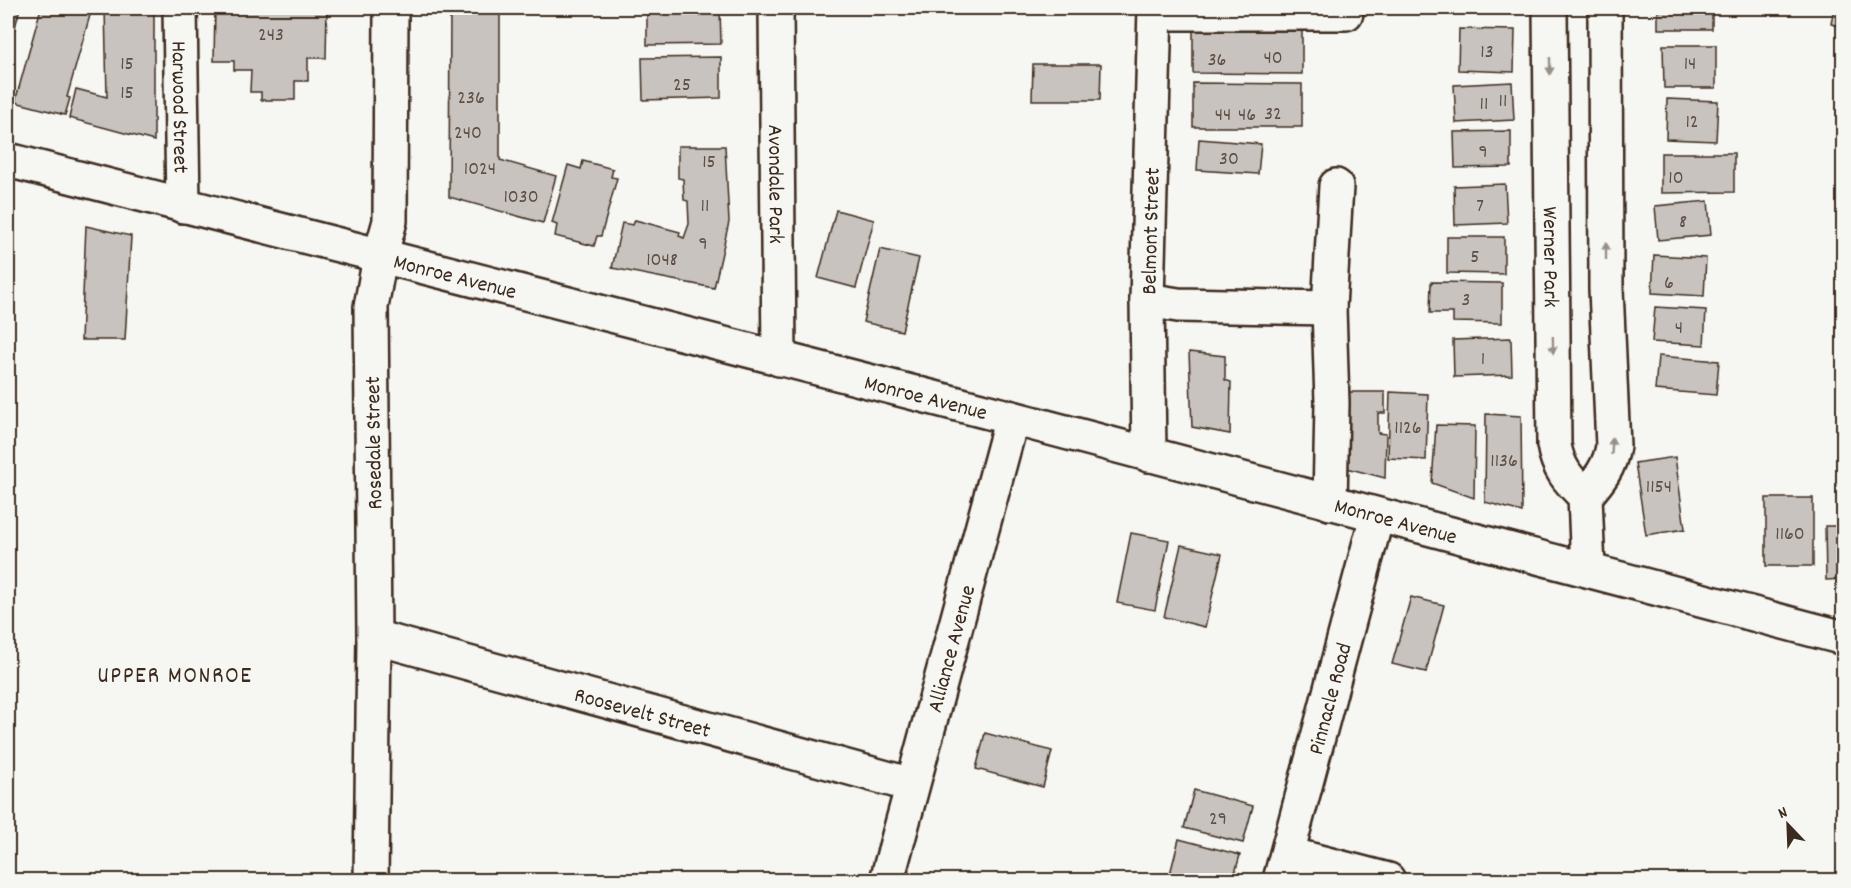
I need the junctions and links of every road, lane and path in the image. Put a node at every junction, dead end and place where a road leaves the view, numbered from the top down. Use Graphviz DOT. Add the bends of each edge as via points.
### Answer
graph roads {
  1 [pos="180,8"];
  2 [pos="391,8"];
  3 [pos="776,8"];
  4 [pos="1550,8"];
  5 [pos="1605,8"];
  6 [pos="1155,10"];
  7 [pos="1346,13"];
  8 [pos="8,160"];
  9 [pos="1336,186"];
  10 [pos="183,206"];
  11 [pos="380,257"];
  12 [pos="1147,300"];
  13 [pos="1329,308"];
  14 [pos="779,359"];
  15 [pos="1012,418"];
  16 [pos="1149,455"];
  17 [pos="1585,496"];
  18 [pos="1330,503"];
  19 [pos="1377,516"];
  20 [pos="1588,570"];
  21 [pos="374,637"];
  22 [pos="1844,638"];
  23 [pos="912,785"];
  24 [pos="1284,867"];
  25 [pos="371,880"];
  26 [pos="887,880"];
  27 [pos="1388,880"];
  1 -- 10 [label="street, Harwood Street"];
  2 -- 11 [label="street, Rosedale Street" via="390,221"];
  3 -- 14 [label="street, Avondale Park"];
  4 -- 17 [label="street, Werner Park, one-way" via="1554,445 1557,464"];
  17 -- 5 [label="street, one-way" via="1611,460 1613,446 1606,289"];
  6 -- 7 [label="street"];
  6 -- 12 [label="street, Belmont Street"];
  8 -- 10 [label="street, Monroe Avenue"];
  9 -- 13 [label="street"];
  10 -- 11 [label="street, Monroe Avenue"];
  11 -- 14 [label="street, Monroe Avenue"];
  11 -- 21 [label="street, Rosedale Street" via="371,307"];
  12 -- 13 [label="street" via="1178,305"];
  12 -- 16 [label="street, Belmont Street"];
  13 -- 18 [label="street"];
  14 -- 15 [label="street, Monroe Avenue"];
  15 -- 16 [label="street, Monroe Avenue"];
  15 -- 23 [label="street, Alliance Avenue"];
  16 -- 18 [label="street, Monroe Avenue"];
  17 -- 20 [label="street"];
  18 -- 19 [label="street, Monroe Avenue"];
  19 -- 20 [label="street, Monroe Avenue"];
  19 -- 24 [label="street, Pinnacle Road"];
  20 -- 22 [label="street, Monroe Avenue"];
  21 -- 23 [label="street, Roosevelt Street"];
  21 -- 25 [label="street, Rosedale Street"];
  23 -- 26 [label="street, Alliance Avenue"];
  24 -- 27 [label="street"];
}
